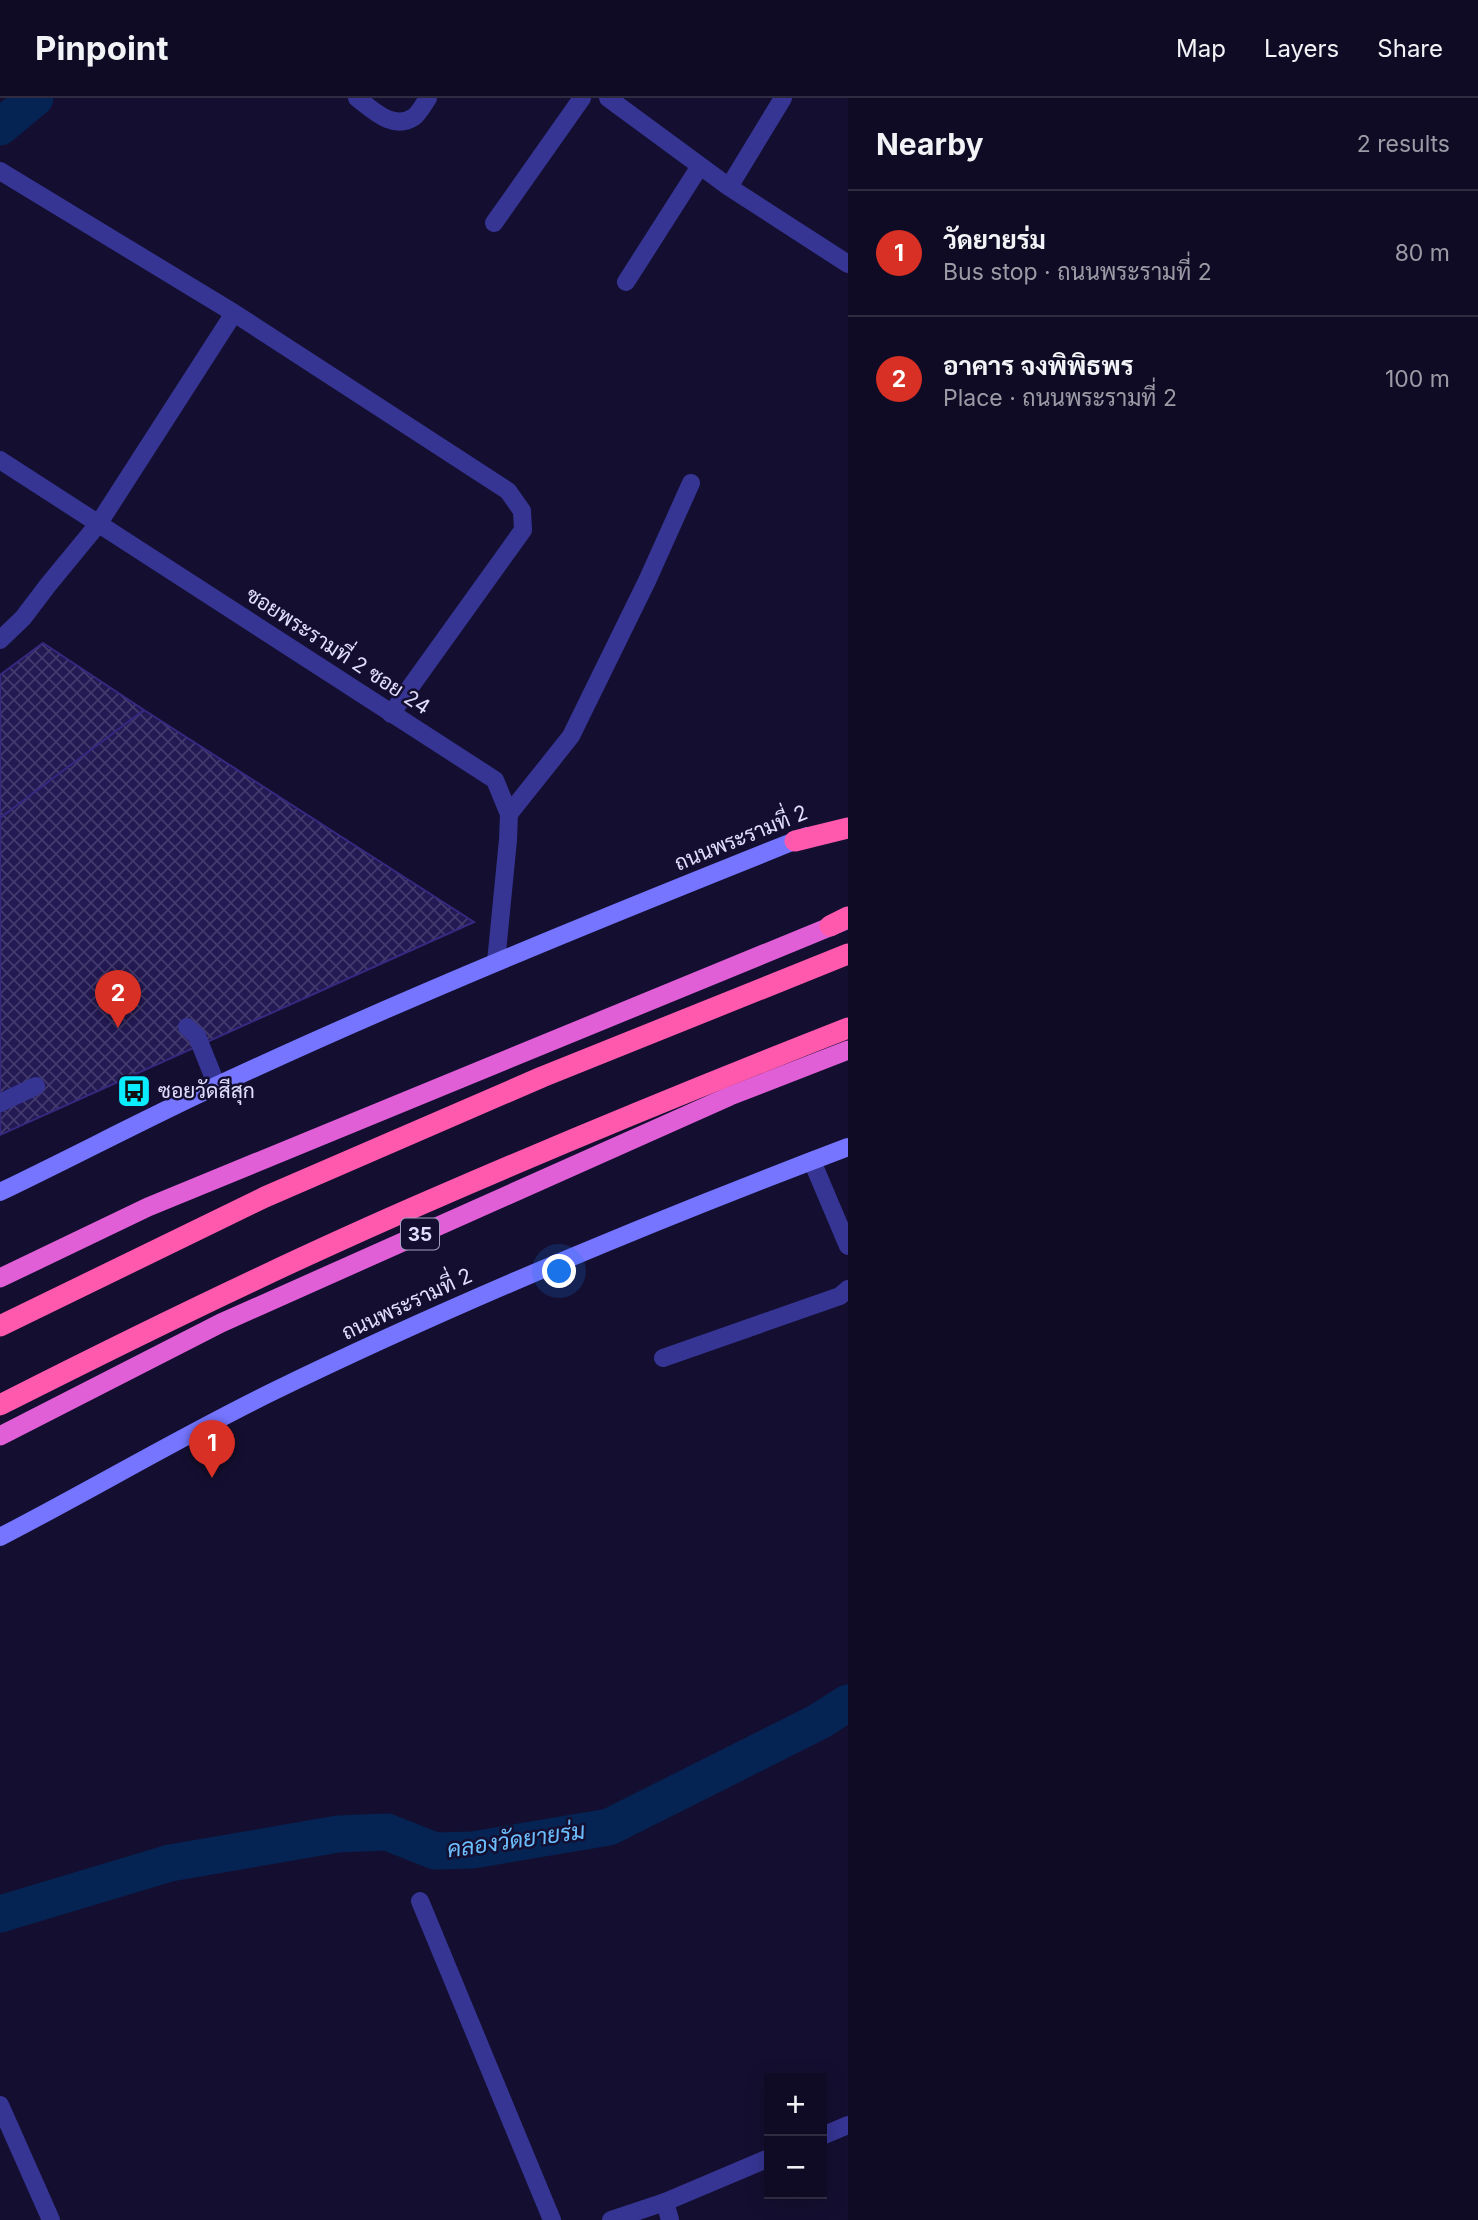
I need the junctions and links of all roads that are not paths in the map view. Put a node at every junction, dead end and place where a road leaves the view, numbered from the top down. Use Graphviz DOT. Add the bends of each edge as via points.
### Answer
graph roads {
  1 [pos="358,98"];
  2 [pos="428,98"];
  3 [pos="582,98"];
  4 [pos="608,98"];
  5 [pos="783,98"];
  6 [pos="700,166"];
  7 [pos="0,171"];
  8 [pos="729,187"];
  9 [pos="494,223"];
  10 [pos="848,264"];
  11 [pos="626,282"];
  12 [pos="234,313"];
  13 [pos="0,460"];
  14 [pos="691,483"];
  15 [pos="99,523"];
  16 [pos="0,640"];
  17 [pos="391,714"];
  18 [pos="509,814"];
  19 [pos="848,820"];
  20 [pos="848,828"];
  21 [pos="795,841"];
  22 [pos="842,921"];
  23 [pos="848,954"];
  24 [pos="496,962"];
  25 [pos="187,1027"];
  26 [pos="848,1028"];
  27 [pos="848,1050"];
  28 [pos="36,1086"];
  29 [pos="217,1086"];
  30 [pos="0,1102"];
  31 [pos="848,1147"];
  32 [pos="812,1161"];
  33 [pos="0,1192"];
  34 [pos="848,1246"];
  35 [pos="0,1278"];
  36 [pos="848,1289"];
  37 [pos="0,1326"];
  38 [pos="663,1358"];
  39 [pos="0,1405"];
  40 [pos="0,1436"];
  41 [pos="0,1537"];
  42 [pos="420,1901"];
  43 [pos="0,2105"];
  44 [pos="848,2125"];
  45 [pos="827,2134"];
  46 [pos="764,2160"];
  47 [pos="665,2202"];
  48 [pos="51,2220"];
  49 [pos="552,2220"];
  50 [pos="611,2220"];
  51 [pos="670,2220"];
  1 -- 2 [label="street" via="386,120 402,121 415,116"];
  3 -- 9 [label="street"];
  4 -- 6 [label="street"];
  5 -- 8 [label="street"];
  6 -- 8 [label="street"];
  6 -- 11 [label="street"];
  7 -- 12 [label="street"];
  8 -- 10 [label="street"];
  12 -- 15 [label="street"];
  12 -- 17 [label="street" via="508,491 522,511 523,530"];
  13 -- 15 [label="street, ซอยพระรามที่ 2 ซอย 24"];
  14 -- 18 [label="street" via="571,736"];
  15 -- 16 [label="street"];
  15 -- 17 [label="street, ซอยพระรามที่ 2 ซอย 24"];
  17 -- 18 [label="street, ซอยพระรามที่ 2 ซอย 24" via="495,780"];
  18 -- 24 [label="street, ซอยพระรามที่ 2 ซอย 24"];
  19 -- 21 [label="main road, ถนนพระรามที่ 2"];
  20 -- 21 [label="highway"];
  21 -- 24 [label="main road, ถนนพระรามที่ 2"];
  22 -- 35 [label="highway" via="148,1207"];
  23 -- 37 [label="highway" via="602,1052 253,1203"];
  24 -- 29 [label="main road, ถนนพระรามที่ 2"];
  25 -- 29 [label="street" via="197,1036"];
  26 -- 39 [label="highway" via="429,1201 132,1338"];
  27 -- 40 [label="highway, 35" via="730,1096 221,1323"];
  28 -- 30 [label="street"];
  29 -- 33 [label="main road, ถนนพระรามที่ 2"];
  31 -- 32 [label="main road, ถนนพระรามที่ 2"];
  32 -- 34 [label="street"];
  32 -- 41 [label="main road, ถนนพระรามที่ 2" via="437,1314 269,1394"];
  36 -- 38 [label="street" via="840,1296"];
  42 -- 49 [label="street"];
  43 -- 48 [label="street"];
  44 -- 45 [label="street"];
  46 -- 47 [label="street"];
  47 -- 50 [label="street"];
  47 -- 51 [label="street"];
}
